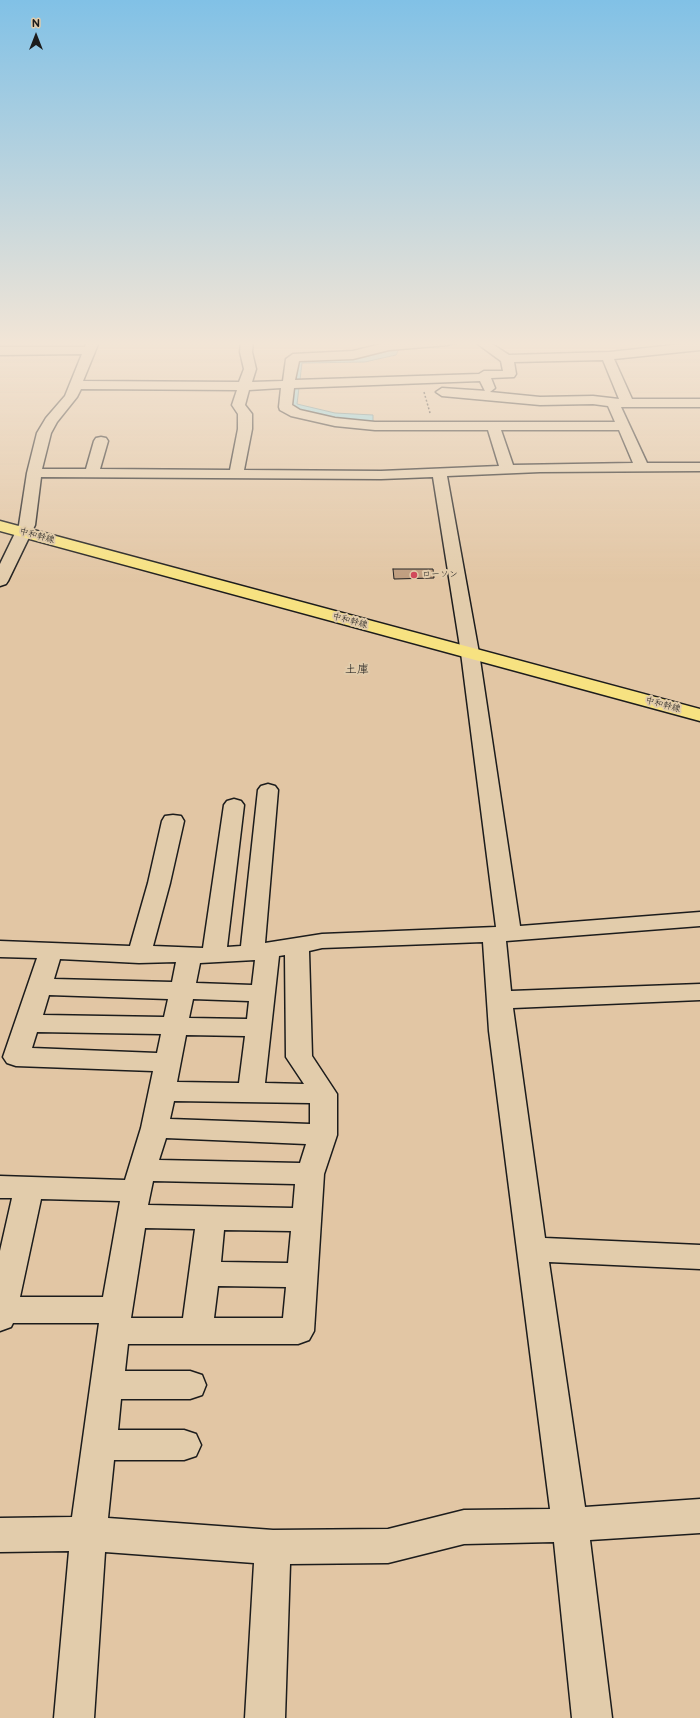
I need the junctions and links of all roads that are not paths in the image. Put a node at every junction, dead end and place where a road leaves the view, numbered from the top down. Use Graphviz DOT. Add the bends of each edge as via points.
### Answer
graph roads {
  1 [pos="51,422"];
  2 [pos="245,422"];
  3 [pos="337,422"];
  4 [pos="375,422"];
  5 [pos="621,422"];
  6 [pos="375,426"];
  7 [pos="623,426"];
  8 [pos="494,429"];
  9 [pos="418,432"];
  10 [pos="101,441"];
  11 [pos="642,467"];
  12 [pos="700,467"];
  13 [pos="507,469"];
  14 [pos="439,473"];
  15 [pos="34,474"];
  16 [pos="92,474"];
  17 [pos="236,474"];
  18 [pos="0,517"];
  19 [pos="0,526"];
  20 [pos="25,529"];
  21 [pos="7,552"];
  22 [pos="0,581"];
  23 [pos="468,646"];
  24 [pos="700,703"];
  25 [pos="700,715"];
  26 [pos="268,790"];
  27 [pos="234,805"];
  28 [pos="173,821"];
  29 [pos="700,919"];
  30 [pos="502,935"];
  31 [pos="297,944"];
  32 [pos="0,949"];
  33 [pos="51,951"];
  34 [pos="260,952"];
  35 [pos="139,955"];
  36 [pos="202,956"];
  37 [pos="39,987"];
  38 [pos="183,992"];
  39 [pos="700,992"];
  40 [pos="263,993"];
  41 [pos="500,1000"];
  42 [pos="27,1023"];
  43 [pos="176,1025"];
  44 [pos="258,1028"];
  45 [pos="168,1062"];
  46 [pos="163,1091"];
  47 [pos="251,1092"];
  48 [pos="324,1094"];
  49 [pos="155,1128"];
  50 [pos="323,1135"];
  51 [pos="310,1174"];
  52 [pos="0,1187"];
  53 [pos="29,1188"];
  54 [pos="136,1192"];
  55 [pos="211,1218"];
  56 [pos="307,1220"];
  57 [pos="532,1249"];
  58 [pos="700,1257"];
  59 [pos="203,1274"];
  60 [pos="302,1275"];
  61 [pos="1,1313"];
  62 [pos="115,1320"];
  63 [pos="197,1330"];
  64 [pos="108,1385"];
  65 [pos="190,1385"];
  66 [pos="100,1445"];
  67 [pos="184,1445"];
  68 [pos="700,1516"];
  69 [pos="570,1525"];
  70 [pos="88,1534"];
  71 [pos="0,1535"];
  72 [pos="273,1547"];
  73 [pos="74,1718"];
  74 [pos="266,1718"];
  75 [pos="592,1718"];
  1 -- 15 [label="street" via="46,428"];
  2 -- 17 [label="street"];
  3 -- 6 [label="street"];
  4 -- 6 [label="street"];
  5 -- 7 [label="street"];
  6 -- 8 [label="street"];
  7 -- 8 [label="street"];
  7 -- 11 [label="street"];
  8 -- 9 [label="street"];
  8 -- 13 [label="street"];
  10 -- 16 [label="street"];
  11 -- 12 [label="street"];
  11 -- 13 [label="street"];
  13 -- 14 [label="street"];
  14 -- 17 [label="street"];
  14 -- 23 [label="street"];
  15 -- 16 [label="street"];
  15 -- 20 [label="street"];
  16 -- 17 [label="street"];
  18 -- 20 [label="main road, 中和幹線"];
  19 -- 20 [label="main road, 中和幹線"];
  20 -- 21 [label="street"];
  20 -- 23 [label="main road, 中和幹線"];
  21 -- 22 [label="street"];
  23 -- 24 [label="main road, 中和幹線"];
  23 -- 25 [label="main road, 中和幹線"];
  23 -- 30 [label="street"];
  26 -- 34 [label="street"];
  27 -- 36 [label="street"];
  28 -- 35 [label="street"];
  29 -- 30 [label="street"];
  30 -- 31 [label="street"];
  30 -- 41 [label="street"];
  31 -- 34 [label="street"];
  31 -- 48 [label="street" via="299,1056"];
  32 -- 33 [label="street"];
  33 -- 35 [label="street"];
  33 -- 37 [label="street"];
  34 -- 36 [label="street"];
  34 -- 40 [label="street"];
  35 -- 36 [label="street"];
  36 -- 38 [label="street"];
  37 -- 38 [label="street"];
  37 -- 42 [label="street"];
  38 -- 40 [label="street"];
  38 -- 43 [label="street"];
  39 -- 41 [label="street"];
  40 -- 44 [label="street"];
  41 -- 57 [label="street"];
  42 -- 43 [label="street"];
  42 -- 45 [label="street" via="16,1057"];
  43 -- 44 [label="street"];
  43 -- 45 [label="street"];
  44 -- 47 [label="street"];
  45 -- 46 [label="street"];
  46 -- 47 [label="street"];
  46 -- 49 [label="street"];
  47 -- 48 [label="street"];
  48 -- 50 [label="street"];
  49 -- 50 [label="street"];
  49 -- 54 [label="street"];
  50 -- 51 [label="street"];
  51 -- 54 [label="street"];
  51 -- 56 [label="street"];
  52 -- 53 [label="street"];
  53 -- 54 [label="street"];
  53 -- 61 [label="street"];
  54 -- 55 [label="street"];
  54 -- 62 [label="street"];
  55 -- 56 [label="street"];
  55 -- 59 [label="street"];
  56 -- 60 [label="street"];
  57 -- 58 [label="street"];
  57 -- 69 [label="street"];
  59 -- 60 [label="street"];
  59 -- 63 [label="street"];
  60 -- 63 [label="street" via="298,1331"];
  61 -- 62 [label="street"];
  62 -- 63 [label="street"];
  62 -- 64 [label="street"];
  64 -- 65 [label="street"];
  64 -- 66 [label="street"];
  66 -- 67 [label="street"];
  66 -- 70 [label="street"];
  68 -- 69 [label="street"];
  69 -- 72 [label="street" via="464,1527 388,1546"];
  69 -- 75 [label="street"];
  70 -- 71 [label="street"];
  70 -- 72 [label="street"];
  70 -- 73 [label="street"];
  72 -- 74 [label="street"];
}
